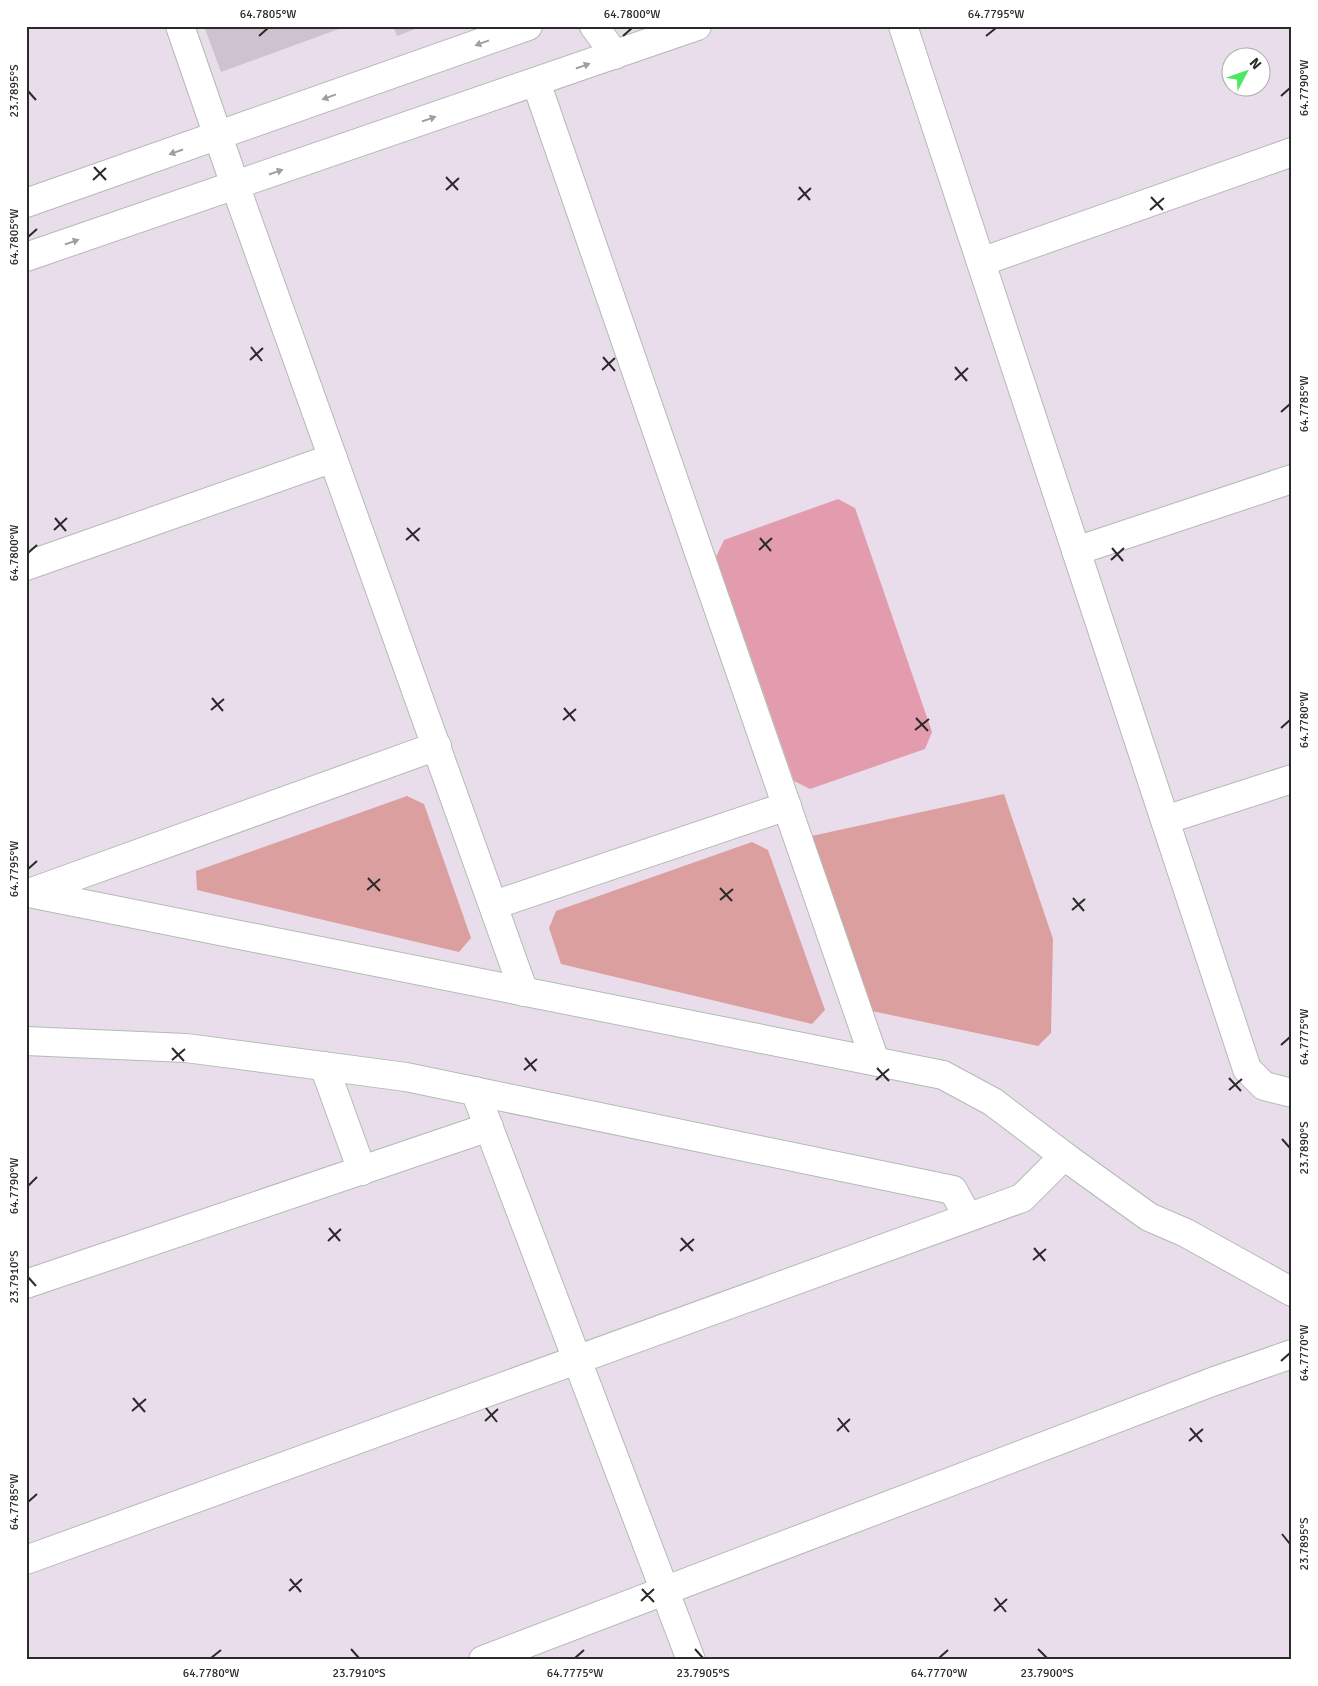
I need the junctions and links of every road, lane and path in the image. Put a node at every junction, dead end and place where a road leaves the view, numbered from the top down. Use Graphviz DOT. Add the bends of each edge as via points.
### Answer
graph roads {
  1 [pos="180,26"];
  2 [pos="528,26"];
  3 [pos="594,26"];
  4 [pos="697,26"];
  5 [pos="903,26"];
  6 [pos="615,55"];
  7 [pos="536,82"];
  8 [pos="218,137"];
  9 [pos="1292,152"];
  10 [pos="235,186"];
  11 [pos="26,204"];
  12 [pos="26,258"];
  13 [pos="981,262"];
  14 [pos="333,458"];
  15 [pos="1292,479"];
  16 [pos="1076,551"];
  17 [pos="26,566"];
  18 [pos="437,746"];
  19 [pos="1292,779"];
  20 [pos="787,806"];
  21 [pos="1165,820"];
  22 [pos="28,894"];
  23 [pos="494,905"];
  24 [pos="524,992"];
  25 [pos="26,1041"];
  26 [pos="876,1061"];
  27 [pos="324,1066"];
  28 [pos="475,1091"];
  29 [pos="1292,1093"];
  30 [pos="489,1127"];
  31 [pos="1064,1156"];
  32 [pos="362,1171"];
  33 [pos="968,1217"];
  34 [pos="26,1284"];
  35 [pos="1292,1292"];
  36 [pos="1292,1354"];
  37 [pos="577,1359"];
  38 [pos="26,1560"];
  39 [pos="665,1591"];
  40 [pos="483,1660"];
  41 [pos="691,1660"];
  1 -- 8 [label="street"];
  2 -- 8 [label="street, one-way"];
  3 -- 6 [label="street"];
  4 -- 6 [label="street"];
  5 -- 13 [label="street"];
  7 -- 6 [label="street, one-way"];
  10 -- 7 [label="street, one-way"];
  7 -- 20 [label="street"];
  8 -- 10 [label="street"];
  8 -- 11 [label="street, one-way"];
  9 -- 13 [label="street"];
  12 -- 10 [label="street, one-way"];
  10 -- 14 [label="street"];
  13 -- 16 [label="street"];
  14 -- 17 [label="street"];
  14 -- 18 [label="street"];
  15 -- 16 [label="street"];
  16 -- 21 [label="street"];
  18 -- 22 [label="street"];
  18 -- 23 [label="street"];
  19 -- 21 [label="street"];
  20 -- 23 [label="street"];
  20 -- 26 [label="street"];
  21 -- 29 [label="street" via="1247,1069 1264,1086"];
  22 -- 24 [label="street"];
  23 -- 24 [label="street"];
  24 -- 26 [label="street"];
  25 -- 27 [label="street" via="186,1048"];
  26 -- 31 [label="street" via="943,1075 993,1102"];
  27 -- 28 [label="street" via="406,1077"];
  27 -- 32 [label="street"];
  28 -- 30 [label="street"];
  28 -- 33 [label="street" via="953,1190"];
  30 -- 32 [label="street"];
  30 -- 37 [label="street"];
  31 -- 33 [label="street" via="1022,1198"];
  31 -- 35 [label="street" via="1149,1218 1186,1233"];
  32 -- 34 [label="street"];
  33 -- 37 [label="street"];
  36 -- 39 [label="street"];
  37 -- 38 [label="street"];
  37 -- 39 [label="street"];
  39 -- 40 [label="street"];
  39 -- 41 [label="street"];
}
